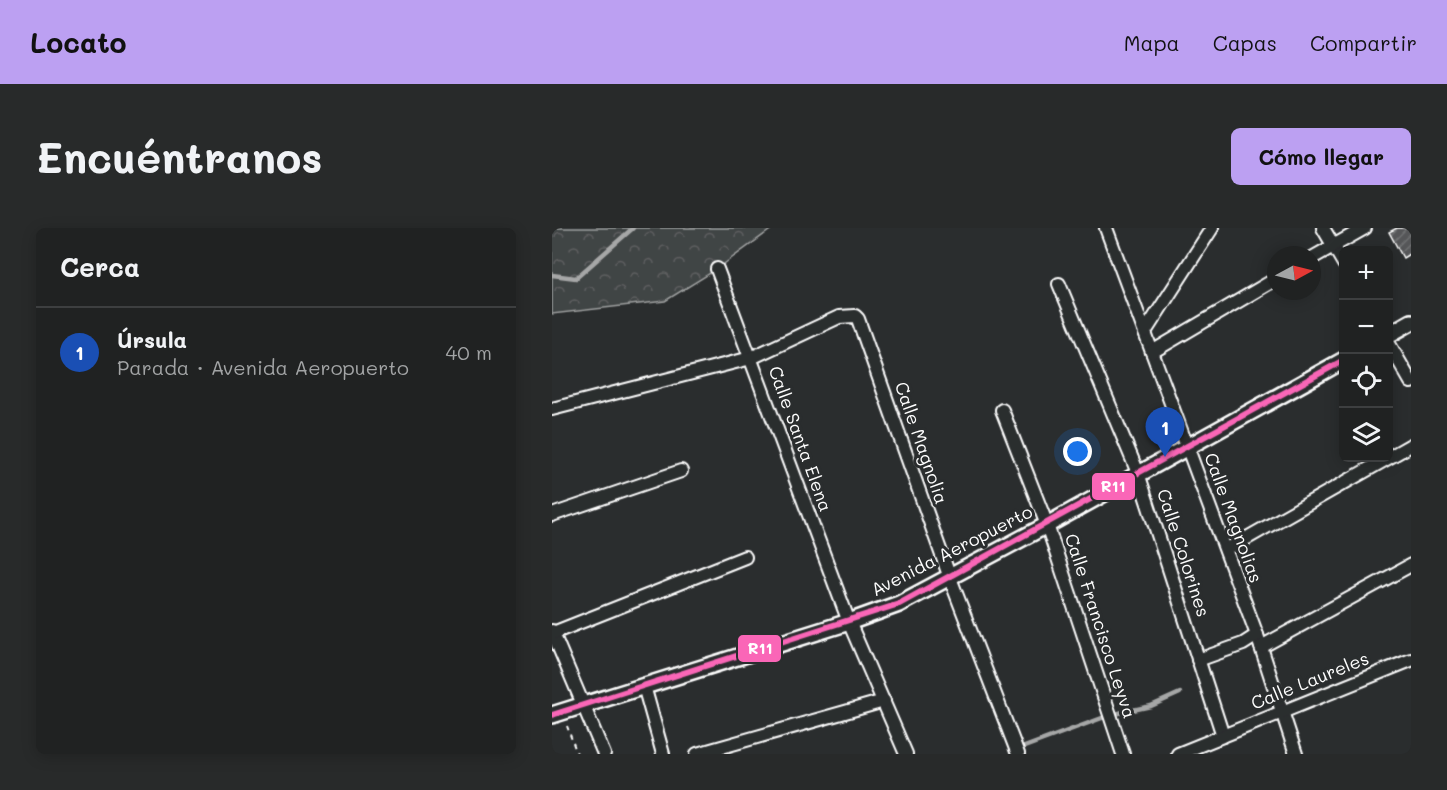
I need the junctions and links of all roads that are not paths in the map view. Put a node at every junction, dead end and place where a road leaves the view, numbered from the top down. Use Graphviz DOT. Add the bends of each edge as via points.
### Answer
graph roads {
  1 [pos="1106,228"];
  2 [pos="1212,228"];
  3 [pos="1323,228"];
  4 [pos="1365,228"];
  5 [pos="1333,246"];
  6 [pos="1321,253"];
  7 [pos="1339,256"];
  8 [pos="717,268"];
  9 [pos="1059,284"];
  10 [pos="1267,284"];
  11 [pos="1411,322"];
  12 [pos="1145,332"];
  13 [pos="1393,333"];
  14 [pos="1393,349"];
  15 [pos="1152,352"];
  16 [pos="751,358"];
  17 [pos="1339,363"];
  18 [pos="1411,382"];
  19 [pos="552,409"];
  20 [pos="1002,410"];
  21 [pos="1411,445"];
  22 [pos="1187,446"];
  23 [pos="681,471"];
  24 [pos="1138,473"];
  25 [pos="552,515"];
  26 [pos="1047,525"];
  27 [pos="1226,550"];
  28 [pos="745,558"];
  29 [pos="1411,565"];
  30 [pos="950,578"];
  31 [pos="849,622"];
  32 [pos="552,632"];
  33 [pos="1259,641"];
  34 [pos="1198,660"];
  35 [pos="1411,660"];
  36 [pos="644,686"];
  37 [pos="884,701"];
  38 [pos="583,706"];
  39 [pos="1284,712"];
  40 [pos="557,713"];
  41 [pos="1223,736"];
  42 [pos="604,754"];
  43 [pos="663,754"];
  44 [pos="697,754"];
  45 [pos="906,754"];
  46 [pos="1018,754"];
  47 [pos="1123,754"];
  48 [pos="1178,754"];
  49 [pos="1296,754"];
  1 -- 12 [label="street, Calle Magnolias"];
  2 -- 12 [label="street"];
  3 -- 5 [label="street"];
  4 -- 5 [label="street"];
  5 -- 6 [label="street"];
  5 -- 7 [label="street"];
  8 -- 16 [label="street, Calle Santa Elena"];
  9 -- 24 [label="street, Calle Colorines"];
  10 -- 15 [label="street"];
  11 -- 13 [label="street"];
  12 -- 15 [label="street, Calle Magnolias"];
  14 -- 18 [label="street"];
  15 -- 22 [label="street, Calle Magnolias"];
  16 -- 19 [label="street"];
  16 -- 30 [label="street, Calle Magnolia" via="839,317 852,315 858,319"];
  16 -- 31 [label="street, Calle Santa Elena"];
  17 -- 22 [label="street, Avenida Aeropuerto"];
  20 -- 26 [label="street, Calle Francisco Leyva"];
  21 -- 27 [label="street"];
  22 -- 24 [label="street, Avenida Aeropuerto"];
  22 -- 27 [label="street, Calle Magnolias"];
  23 -- 25 [label="street"];
  24 -- 26 [label="street, Avenida Aeropuerto"];
  24 -- 34 [label="street, Calle Colorines"];
  26 -- 30 [label="street, Avenida Aeropuerto"];
  26 -- 47 [label="street, Calle Francisco Leyva"];
  27 -- 33 [label="street, Calle Magnolias"];
  28 -- 32 [label="street"];
  29 -- 33 [label="street"];
  30 -- 31 [label="street, Avenida Aeropuerto"];
  30 -- 46 [label="street, Calle Magnolia"];
  31 -- 36 [label="street, Avenida Aeropuerto"];
  31 -- 37 [label="street, Calle Santa Elena"];
  32 -- 38 [label="street"];
  33 -- 34 [label="street"];
  33 -- 39 [label="street, Calle Magnolias"];
  34 -- 41 [label="street, Calle Colorines"];
  35 -- 39 [label="street, Calle Laureles"];
  36 -- 38 [label="street, Avenida Aeropuerto"];
  36 -- 43 [label="street"];
  37 -- 44 [label="street"];
  37 -- 45 [label="street, Calle Santa Elena"];
  38 -- 40 [label="street, Avenida Aeropuerto"];
  38 -- 42 [label="street"];
  39 -- 41 [label="street, Calle Laureles"];
  39 -- 49 [label="street, Calle Magnolias"];
  41 -- 48 [label="street, Calle Laureles"];
}
